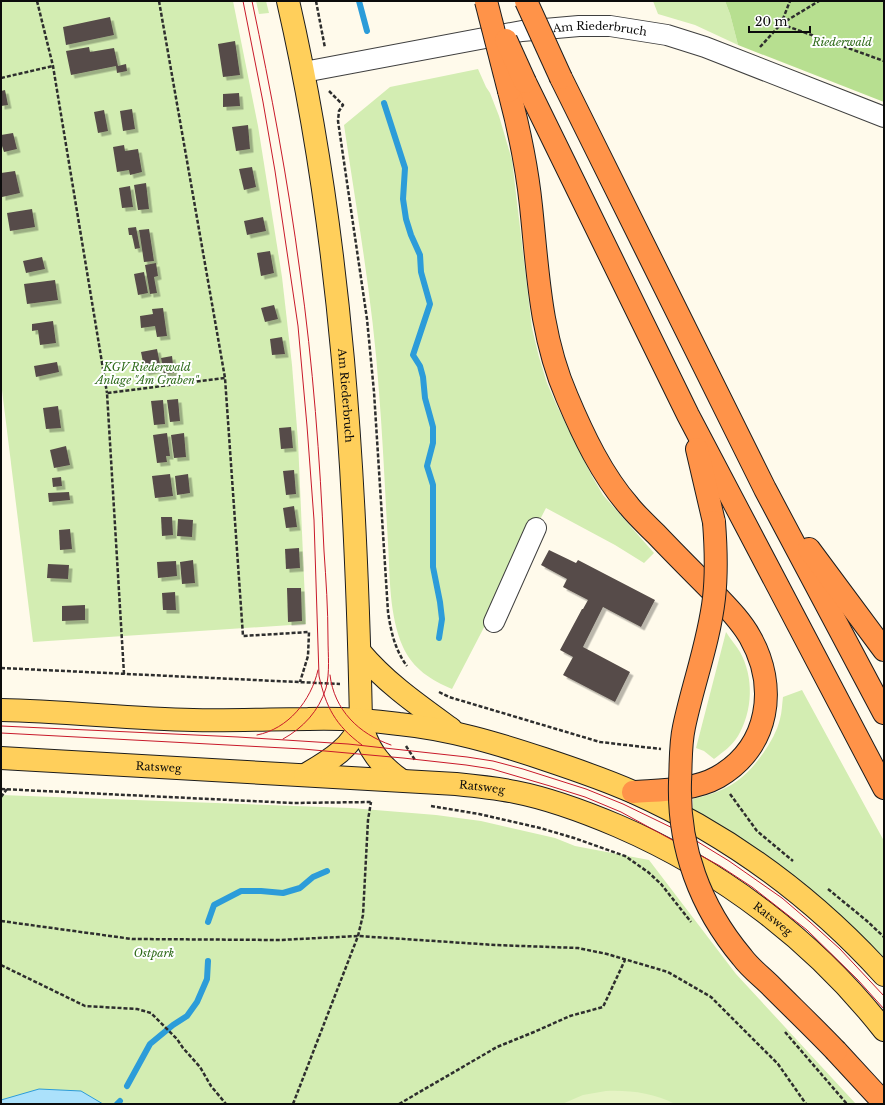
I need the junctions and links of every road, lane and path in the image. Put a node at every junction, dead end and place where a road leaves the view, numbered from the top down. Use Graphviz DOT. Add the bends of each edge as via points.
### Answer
graph roads {
  1 [pos="37,1"];
  2 [pos="159,1"];
  3 [pos="288,1"];
  4 [pos="316,1"];
  5 [pos="487,1"];
  6 [pos="526,1"];
  7 [pos="790,1"];
  8 [pos="819,1"];
  9 [pos="781,24"];
  10 [pos="884,60"];
  11 [pos="746,63"];
  12 [pos="53,66"];
  13 [pos="325,68"];
  14 [pos="304,72"];
  15 [pos="1,78"];
  16 [pos="517,87"];
  17 [pos="884,117"];
  18 [pos="225,378"];
  19 [pos="107,393"];
  20 [pos="688,415"];
  21 [pos="764,488"];
  22 [pos="536,528"];
  23 [pos="494,622"];
  24 [pos="884,650"];
  25 [pos="360,652"];
  26 [pos="1,668"];
  27 [pos="409,669"];
  28 [pos="124,674"];
  29 [pos="300,682"];
  30 [pos="345,684"];
  31 [pos="1,710"];
  32 [pos="884,713"];
  33 [pos="361,721"];
  34 [pos="398,723"];
  35 [pos="456,732"];
  36 [pos="1,758"];
  37 [pos="305,775"];
  38 [pos="410,781"];
  39 [pos="884,788"];
  40 [pos="1,789"];
  41 [pos="8,789"];
  42 [pos="633,792"];
  43 [pos="1,797"];
  44 [pos="371,802"];
  45 [pos="378,803"];
  46 [pos="1,921"];
  47 [pos="693,924"];
  48 [pos="358,936"];
  49 [pos="625,960"];
  50 [pos="1,965"];
  51 [pos="884,975"];
  52 [pos="884,1030"];
  53 [pos="785,1032"];
  54 [pos="884,1103"];
  55 [pos="226,1104"];
  56 [pos="293,1104"];
  57 [pos="399,1104"];
  58 [pos="806,1104"];
  59 [pos="847,1104"];
  1 -- 12 [label="path"];
  2 -- 18 [label="path"];
  3 -- 14 [label="main road, Am Riederbruch"];
  4 -- 13 [label="path" via="325,42"];
  5 -- 16 [label="highway, bridge"];
  6 -- 21 [label="highway, bridge" via="561,78"];
  7 -- 9 [label="path"];
  8 -- 9 [label="path"];
  9 -- 10 [label="path"];
  9 -- 11 [label="path"];
  11 -- 13 [label="street, Am Riederbruch" via="666,35 610,26 579,26 522,31"];
  11 -- 17 [label="street, Am Riederbruch"];
  12 -- 15 [label="path"];
  12 -- 19 [label="path"];
  13 -- 14 [label="street, Am Riederbruch"];
  13 -- 27 [label="path" via="326,88 343,105 338,121 374,392 388,612 394,644"];
  14 -- 25 [label="main road, Am Riederbruch" via="337,299 352,485"];
  16 -- 20 [label="highway"];
  16 -- 42 [label="highway" via="520,132 545,330 553,363 566,396 607,476 629,506 733,613 750,637 761,661 765,682 766,704 762,725 754,743 731,767 717,777 686,787"];
  18 -- 19 [label="path"];
  18 -- 29 [label="path" via="243,636 309,632 308,656"];
  19 -- 28 [label="path"];
  20 -- 39 [label="highway"];
  20 -- 54 [label="highway, bridge" via="714,522 716,552 714,599 682,743 680,811 684,842 694,878 724,934 742,958 836,1050"];
  21 -- 24 [label="highway"];
  21 -- 32 [label="highway"];
  22 -- 23 [label="street"];
  25 -- 33 [label="main road, Am Riederbruch"];
  25 -- 35 [label="main road" via="382,676 406,696"];
  26 -- 28 [label="path"];
  28 -- 29 [label="path"];
  29 -- 30 [label="path"];
  31 -- 33 [label="main road" via="193,720"];
  33 -- 34 [label="main road"];
  33 -- 37 [label="main road" via="348,744 321,766"];
  33 -- 38 [label="main road" via="363,732 374,755 389,772"];
  34 -- 35 [label="main road"];
  34 -- 38 [label="path" via="399,735 420,769"];
  35 -- 42 [label="main road" via="535,756"];
  36 -- 37 [label="main road, Ratsweg"];
  37 -- 38 [label="main road, Ratsweg"];
  38 -- 47 [label="path" via="419,804 540,828 625,856 661,884"];
  38 -- 52 [label="main road, Ratsweg" via="484,787 546,800 576,809 666,848 774,919 852,992"];
  40 -- 41 [label="path"];
  41 -- 43 [label="path"];
  41 -- 44 [label="path" via="293,803"];
  42 -- 51 [label="main road" via="700,826 763,866 843,933"];
  44 -- 45 [label="path"];
  44 -- 48 [label="path" via="363,915"];
  46 -- 48 [label="path" via="132,939 280,940"];
  48 -- 49 [label="path" via="578,948"];
  48 -- 56 [label="path"];
  49 -- 57 [label="path" via="603,1007 570,1016 497,1047"];
  49 -- 58 [label="path" via="668,972 711,997 778,1064"];
  50 -- 55 [label="path" via="85,1006 137,1009 151,1013 200,1067"];
  53 -- 59 [label="path"];
}
